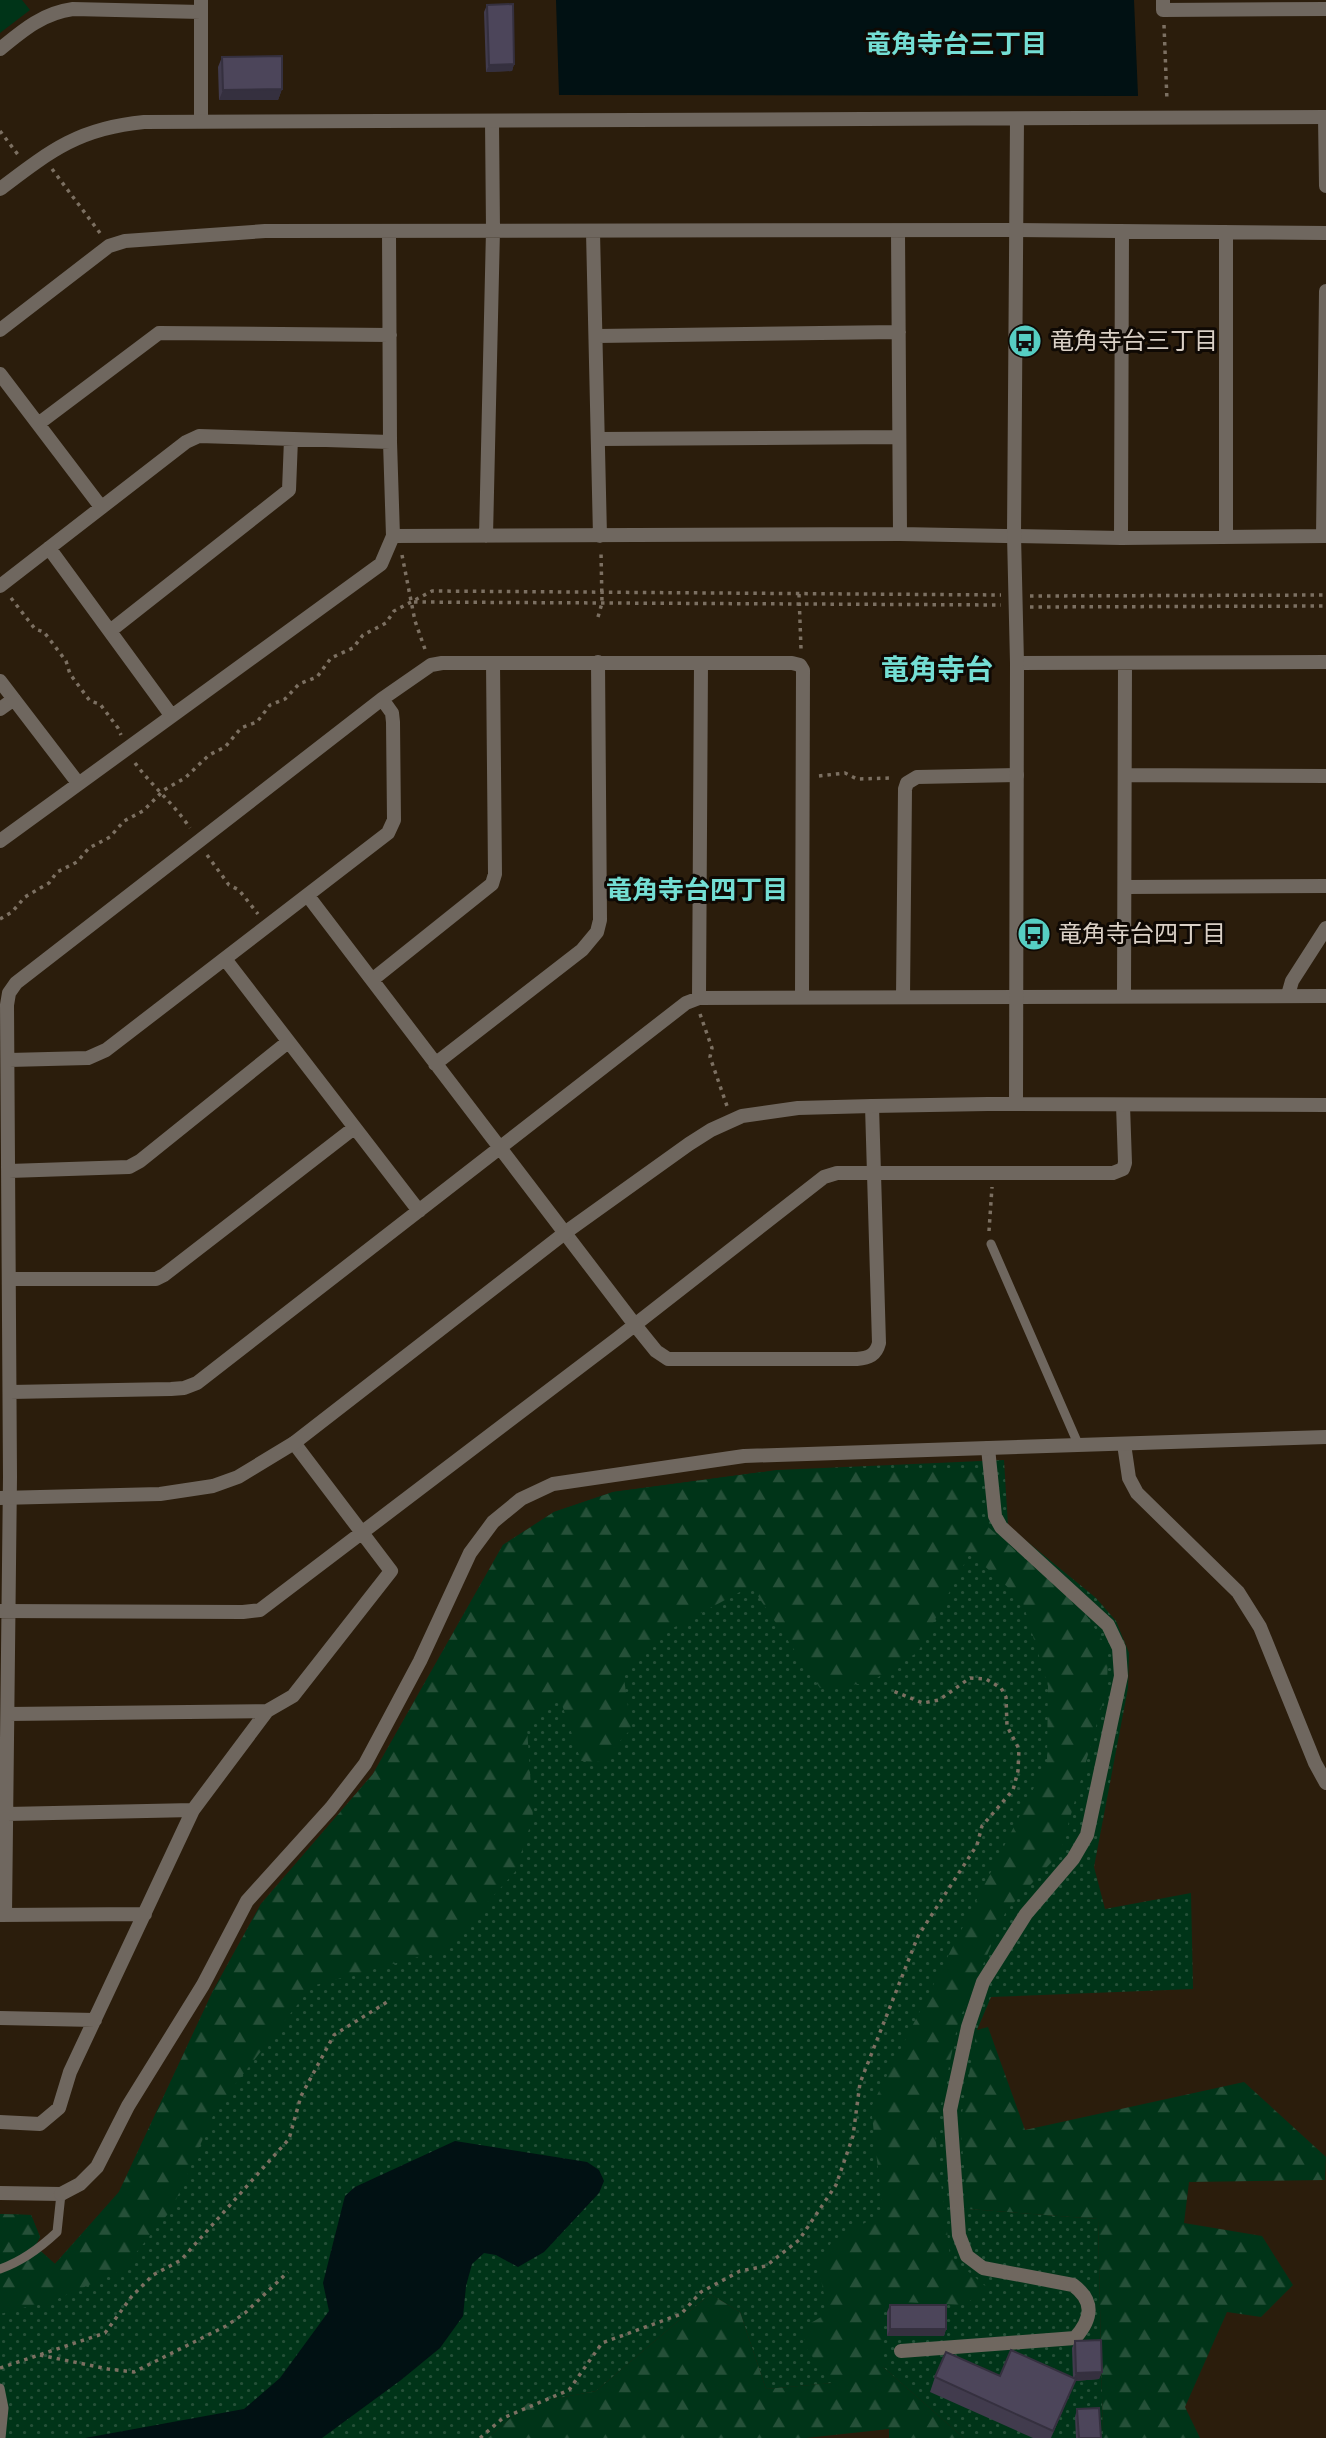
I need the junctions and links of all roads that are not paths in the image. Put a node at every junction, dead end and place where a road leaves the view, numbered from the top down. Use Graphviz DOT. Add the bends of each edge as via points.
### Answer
graph roads {
  1 [pos="1163,5"];
  2 [pos="1266,5"];
  3 [pos="201,6"];
  4 [pos="1326,9"];
  5 [pos="0,49"];
  6 [pos="1325,117"];
  7 [pos="1017,119"];
  8 [pos="201,121"];
  9 [pos="492,121"];
  10 [pos="1326,186"];
  11 [pos="0,189"];
  12 [pos="493,230"];
  13 [pos="1016,230"];
  14 [pos="1122,231"];
  15 [pos="389,232"];
  16 [pos="593,232"];
  17 [pos="898,232"];
  18 [pos="1226,232"];
  19 [pos="1326,233"];
  20 [pos="1326,291"];
  21 [pos="0,330"];
  22 [pos="899,332"];
  23 [pos="1326,334"];
  24 [pos="390,335"];
  25 [pos="597,336"];
  26 [pos="0,374"];
  27 [pos="38,424"];
  28 [pos="899,437"];
  29 [pos="1325,437"];
  30 [pos="291,439"];
  31 [pos="599,439"];
  32 [pos="390,442"];
  33 [pos="101,507"];
  34 [pos="900,534"];
  35 [pos="1014,535"];
  36 [pos="393,536"];
  37 [pos="486,536"];
  38 [pos="600,536"];
  39 [pos="1324,536"];
  40 [pos="1226,537"];
  41 [pos="1121,538"];
  42 [pos="49,548"];
  43 [pos="0,586"];
  44 [pos="110,631"];
  45 [pos="598,662"];
  46 [pos="1326,662"];
  47 [pos="493,663"];
  48 [pos="701,663"];
  49 [pos="1017,663"];
  50 [pos="1125,663"];
  51 [pos="0,681"];
  52 [pos="14,699"];
  53 [pos="382,699"];
  54 [pos="0,709"];
  55 [pos="171,715"];
  56 [pos="1017,775"];
  57 [pos="1125,775"];
  58 [pos="1326,776"];
  59 [pos="78,783"];
  60 [pos="0,841"];
  61 [pos="1326,886"];
  62 [pos="1125,887"];
  63 [pos="308,896"];
  64 [pos="1326,928"];
  65 [pos="225,959"];
  66 [pos="372,980"];
  67 [pos="1288,995"];
  68 [pos="1326,996"];
  69 [pos="802,997"];
  70 [pos="903,997"];
  71 [pos="1016,997"];
  72 [pos="1124,997"];
  73 [pos="699,998"];
  74 [pos="288,1042"];
  75 [pos="9,1060"];
  76 [pos="435,1064"];
  77 [pos="1016,1104"];
  78 [pos="1123,1105"];
  79 [pos="1326,1105"];
  80 [pos="873,1106"];
  81 [pos="354,1128"];
  82 [pos="499,1148"];
  83 [pos="9,1171"];
  84 [pos="874,1174"];
  85 [pos="419,1211"];
  86 [pos="566,1232"];
  87 [pos="990,1240"];
  88 [pos="9,1279"];
  89 [pos="635,1325"];
  90 [pos="10,1392"];
  91 [pos="1326,1437"];
  92 [pos="294,1443"];
  93 [pos="1124,1444"];
  94 [pos="1079,1446"];
  95 [pos="988,1448"];
  96 [pos="5,1498"];
  97 [pos="362,1533"];
  98 [pos="4,1611"];
  99 [pos="267,1711"];
  100 [pos="8,1714"];
  101 [pos="1326,1783"];
  102 [pos="192,1810"];
  103 [pos="6,1814"];
  104 [pos="145,1914"];
  105 [pos="3,1915"];
  106 [pos="0,2018"];
  107 [pos="95,2020"];
  108 [pos="0,2122"];
  109 [pos="0,2193"];
  110 [pos="61,2194"];
  111 [pos="0,2269"];
  112 [pos="901,2351"];
  113 [pos="0,2388"];
  114 [pos="1,2438"];
  1 -- 2 [label="street"];
  2 -- 4 [label="street"];
  3 -- 5 [label="street" via="56,11"];
  3 -- 8 [label="street"];
  6 -- 7 [label="street"];
  6 -- 10 [label="street"];
  7 -- 9 [label="street"];
  7 -- 13 [label="street"];
  8 -- 9 [label="street"];
  8 -- 11 [label="street" via="134,123 92,131 64,143"];
  9 -- 12 [label="street"];
  12 -- 15 [label="street"];
  12 -- 16 [label="street"];
  12 -- 37 [label="street"];
  13 -- 14 [label="street"];
  13 -- 17 [label="street"];
  13 -- 35 [label="street"];
  14 -- 18 [label="street"];
  14 -- 41 [label="street"];
  15 -- 21 [label="street" via="265,231 125,241 109,246"];
  15 -- 24 [label="street"];
  16 -- 17 [label="street"];
  16 -- 25 [label="street"];
  17 -- 22 [label="street"];
  18 -- 19 [label="street"];
  18 -- 40 [label="street"];
  20 -- 23 [label="street"];
  22 -- 25 [label="street"];
  22 -- 28 [label="street"];
  23 -- 29 [label="street"];
  24 -- 27 [label="street" via="159,333"];
  24 -- 32 [label="street"];
  25 -- 31 [label="street"];
  26 -- 27 [label="street"];
  27 -- 33 [label="street"];
  28 -- 31 [label="street"];
  28 -- 34 [label="street"];
  29 -- 39 [label="street"];
  30 -- 32 [label="street"];
  30 -- 33 [label="street" via="199,436"];
  30 -- 44 [label="street" via="289,489"];
  31 -- 38 [label="street"];
  32 -- 36 [label="street"];
  33 -- 42 [label="street"];
  34 -- 35 [label="street"];
  34 -- 38 [label="street"];
  35 -- 41 [label="street"];
  35 -- 49 [label="street"];
  36 -- 37 [label="street"];
  36 -- 55 [label="street" via="381,564"];
  37 -- 38 [label="street"];
  39 -- 40 [label="street"];
  40 -- 41 [label="street"];
  42 -- 43 [label="street"];
  42 -- 44 [label="street"];
  44 -- 55 [label="street"];
  45 -- 47 [label="street"];
  45 -- 48 [label="street"];
  45 -- 76 [label="street" via="597,932 582,950"];
  46 -- 50 [label="street"];
  47 -- 53 [label="street" via="431,665"];
  47 -- 66 [label="street" via="492,884"];
  48 -- 69 [label="street" via="792,663 803,670"];
  48 -- 73 [label="street"];
  49 -- 50 [label="street"];
  49 -- 56 [label="street"];
  50 -- 57 [label="street"];
  51 -- 52 [label="street"];
  52 -- 54 [label="street"];
  52 -- 59 [label="street"];
  53 -- 63 [label="street" via="393,722 392,827"];
  53 -- 75 [label="street" via="16,983 7,1005"];
  55 -- 59 [label="street"];
  56 -- 70 [label="street" via="917,777 907,783"];
  56 -- 71 [label="street"];
  57 -- 58 [label="street"];
  57 -- 62 [label="street"];
  59 -- 60 [label="street"];
  61 -- 62 [label="street"];
  62 -- 72 [label="street"];
  63 -- 65 [label="street"];
  63 -- 66 [label="street"];
  64 -- 67 [label="street"];
  65 -- 74 [label="street"];
  65 -- 75 [label="street" via="96,1055"];
  66 -- 76 [label="street"];
  67 -- 68 [label="street"];
  67 -- 72 [label="street"];
  69 -- 70 [label="street"];
  69 -- 73 [label="street"];
  70 -- 71 [label="street"];
  71 -- 72 [label="street"];
  71 -- 77 [label="street"];
  73 -- 82 [label="street" via="686,1003"];
  74 -- 81 [label="street"];
  74 -- 83 [label="street" via="129,1167"];
  75 -- 83 [label="street"];
  76 -- 82 [label="street"];
  77 -- 78 [label="street"];
  77 -- 80 [label="street"];
  78 -- 79 [label="street"];
  78 -- 84 [label="street" via="1125,1163 1113,1173"];
  80 -- 84 [label="street"];
  80 -- 86 [label="street" via="775,1110 726,1122"];
  81 -- 85 [label="street"];
  81 -- 88 [label="street" via="156,1279"];
  82 -- 85 [label="street"];
  82 -- 86 [label="street"];
  83 -- 88 [label="street"];
  84 -- 89 [label="street" via="824,1177"];
  84 -- 89 [label="street" via="879,1343 872,1356 668,1359"];
  85 -- 90 [label="street" via="197,1383 171,1390"];
  86 -- 89 [label="street"];
  86 -- 92 [label="street"];
  87 -- 94 [label="lane"];
  88 -- 90 [label="street"];
  89 -- 97 [label="street"];
  90 -- 96 [label="street"];
  91 -- 93 [label="street"];
  92 -- 96 [label="street" via="238,1477 203,1489"];
  92 -- 97 [label="street"];
  93 -- 94 [label="street"];
  93 -- 101 [label="street" via="1129,1478 1137,1493 1238,1592 1260,1627"];
  94 -- 95 [label="street"];
  95 -- 110 [label="street" via="744,1456 553,1484 521,1499 493,1522 470,1553 365,1764 247,1901 97,2167"];
  95 -- 112 [label="street" via="995,1516 1001,1527 1108,1625 1119,1648 1121,1676 1087,1835 1073,1859 1026,1914 983,1982 968,2026 950,2110 959,2235 967,2256 984,2268 1073,2285 1085,2294 1090,2309 1075,2338"];
  96 -- 98 [label="street"];
  97 -- 98 [label="street" via="252,1612"];
  97 -- 99 [label="street" via="391,1571 293,1696"];
  98 -- 100 [label="street"];
  99 -- 100 [label="street"];
  99 -- 102 [label="street"];
  100 -- 103 [label="street"];
  102 -- 103 [label="street"];
  102 -- 104 [label="street"];
  103 -- 105 [label="street"];
  104 -- 105 [label="street"];
  104 -- 107 [label="street"];
  106 -- 107 [label="street"];
  107 -- 108 [label="street" via="59,2108 40,2123"];
  109 -- 110 [label="street"];
  110 -- 111 [label="lane" via="57,2232 32,2253"];
  113 -- 114 [label="lane" via="4,2408"];
}
